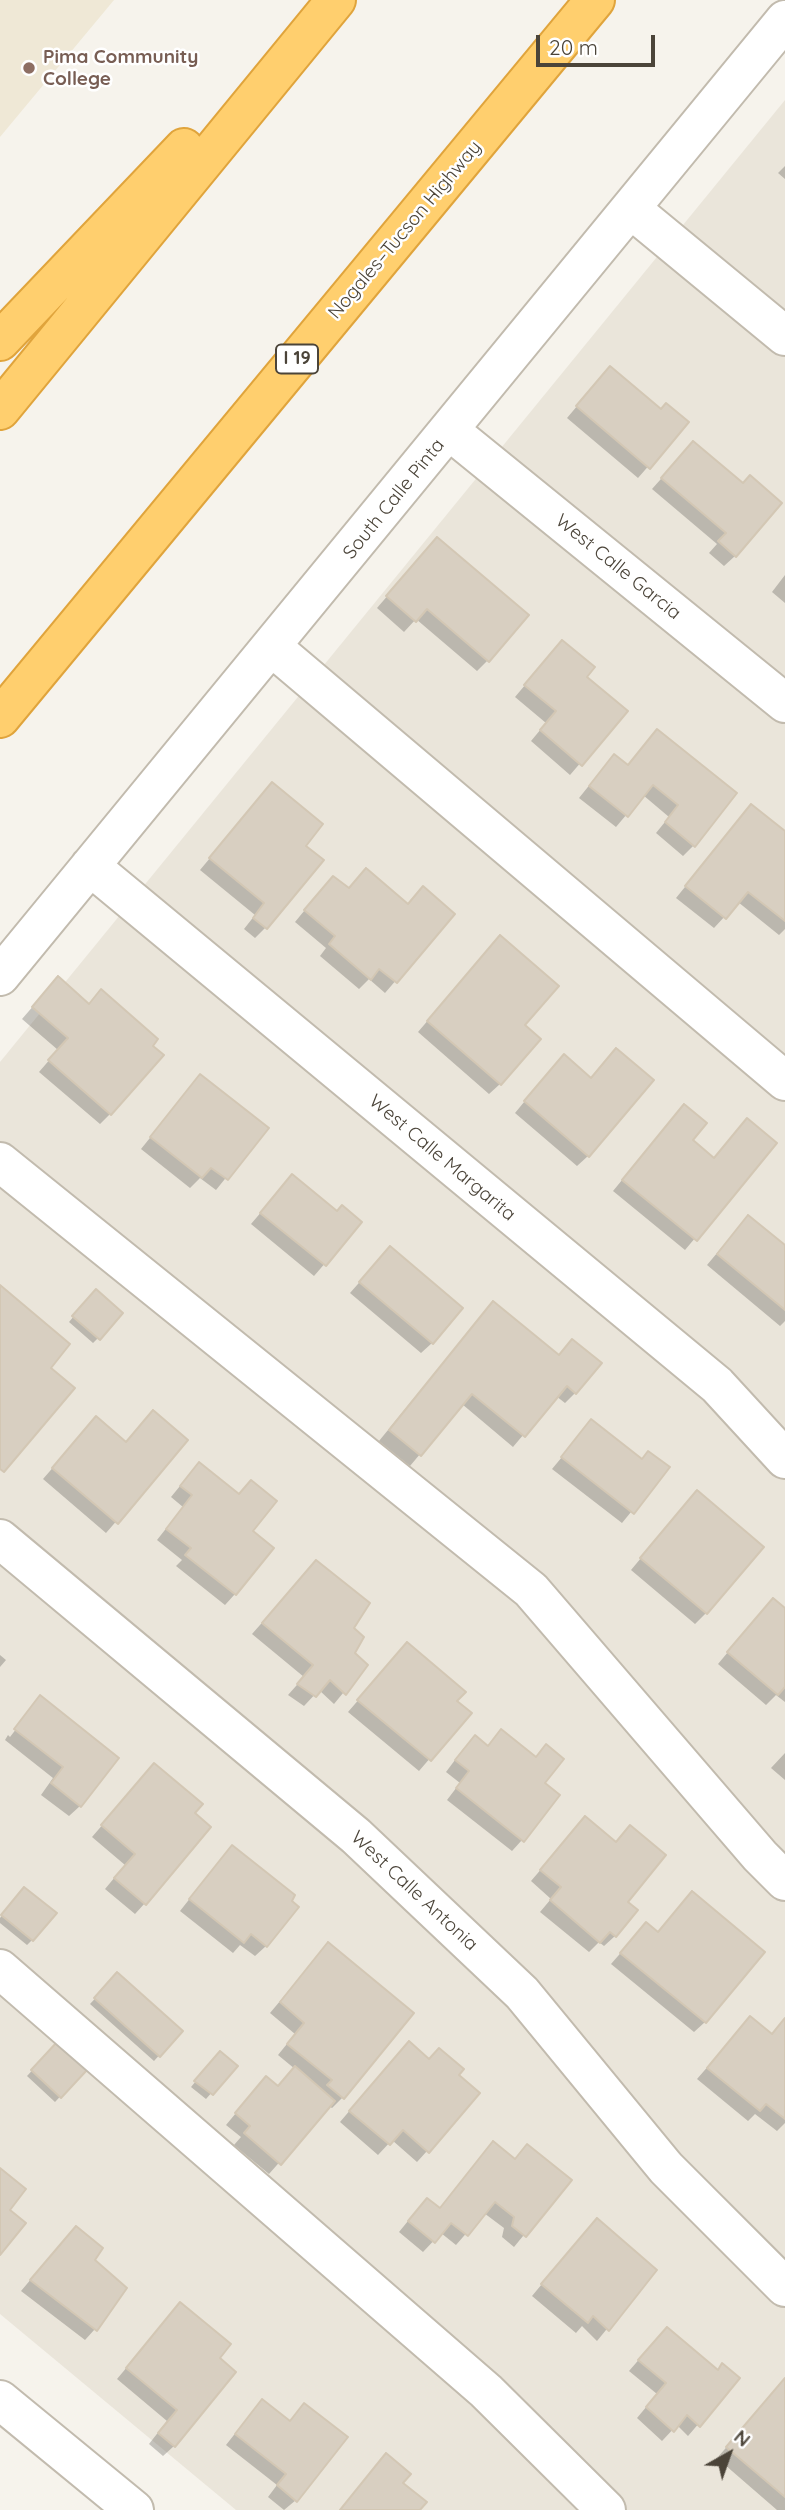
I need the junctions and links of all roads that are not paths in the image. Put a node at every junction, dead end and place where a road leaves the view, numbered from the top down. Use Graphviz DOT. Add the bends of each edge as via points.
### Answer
graph roads {
  1 [pos="326,0"];
  2 [pos="335,0"];
  3 [pos="595,0"];
  4 [pos="785,20"];
  5 [pos="631,209"];
  6 [pos="785,336"];
  7 [pos="0,341"];
  8 [pos="0,410"];
  9 [pos="450,430"];
  10 [pos="272,647"];
  11 [pos="785,703"];
  12 [pos="0,718"];
  13 [pos="90,866"];
  14 [pos="0,976"];
  15 [pos="785,1081"];
  16 [pos="0,1162"];
  17 [pos="785,1459"];
  18 [pos="0,1539"];
  19 [pos="785,1881"];
  20 [pos="0,1969"];
  21 [pos="785,2287"];
  22 [pos="0,2400"];
  23 [pos="134,2510"];
  24 [pos="606,2510"];
  1 -- 7 [label="highway"];
  2 -- 8 [label="highway"];
  3 -- 12 [label="highway, Nogales–Tucson Highway / I 19"];
  4 -- 5 [label="street, South Calle Pinta"];
  5 -- 6 [label="street"];
  5 -- 9 [label="street, South Calle Pinta"];
  9 -- 10 [label="street, South Calle Pinta"];
  9 -- 11 [label="street, West Calle Garcia"];
  10 -- 13 [label="street, South Calle Pinta"];
  10 -- 15 [label="street"];
  13 -- 14 [label="street, South Calle Pinta"];
  13 -- 17 [label="street, West Calle Margarita" via="717,1385"];
  16 -- 19 [label="street" via="531,1590"];
  18 -- 21 [label="street, West Calle Antonia" via="356,1836 522,1993 666,2168"];
  20 -- 24 [label="street" via="486,2391"];
  22 -- 23 [label="street"];
}
